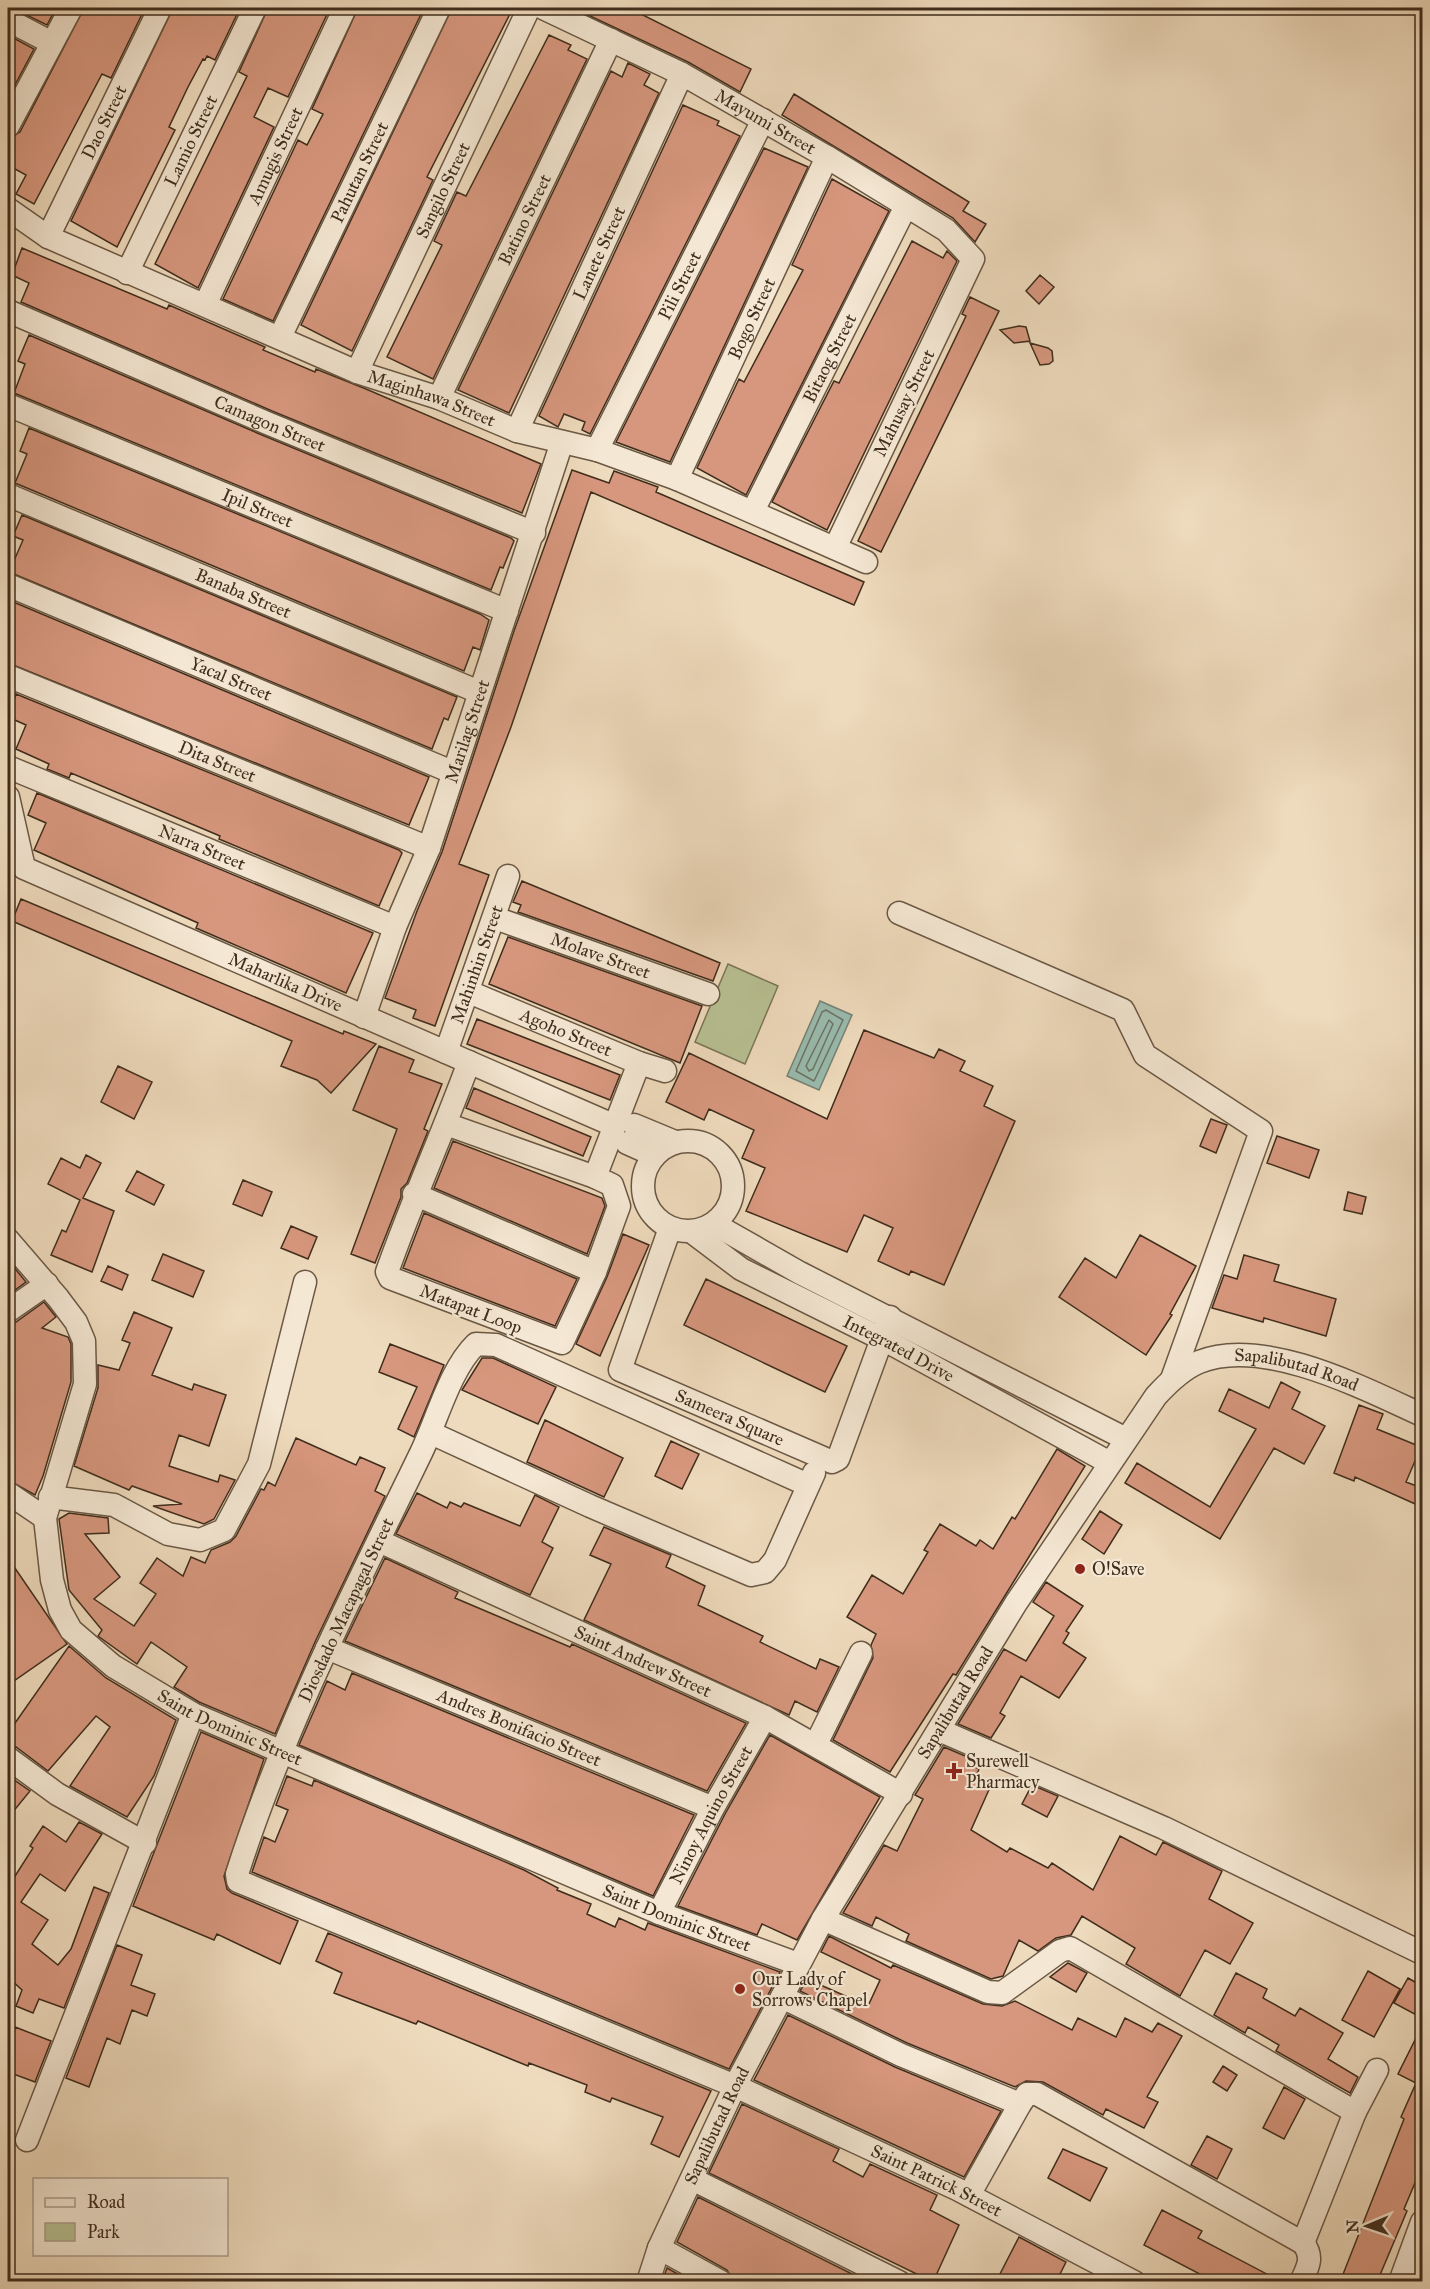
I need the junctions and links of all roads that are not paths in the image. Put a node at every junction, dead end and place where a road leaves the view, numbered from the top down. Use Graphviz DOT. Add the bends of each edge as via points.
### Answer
graph roads {
  1 [pos="70,8"];
  2 [pos="160,8"];
  3 [pos="255,8"];
  4 [pos="345,8"];
  5 [pos="439,8"];
  6 [pos="529,8"];
  7 [pos="543,8"];
  8 [pos="8,20"];
  9 [pos="611,40"];
  10 [pos="52,43"];
  11 [pos="682,74"];
  12 [pos="10,115"];
  13 [pos="763,120"];
  14 [pos="827,157"];
  15 [pos="906,207"];
  16 [pos="8,209"];
  17 [pos="48,237"];
  18 [pos="973,259"];
  19 [pos="127,273"];
  20 [pos="205,305"];
  21 [pos="8,311"];
  22 [pos="280,337"];
  23 [pos="357,372"];
  24 [pos="439,398"];
  25 [pos="8,405"];
  26 [pos="517,431"];
  27 [pos="562,442"];
  28 [pos="597,450"];
  29 [pos="677,479"];
  30 [pos="8,495"];
  31 [pos="753,511"];
  32 [pos="534,533"];
  33 [pos="835,548"];
  34 [pos="866,562"];
  35 [pos="8,585"];
  36 [pos="507,611"];
  37 [pos="8,676"];
  38 [pos="479,692"];
  39 [pos="8,767"];
  40 [pos="452,772"];
  41 [pos="8,797"];
  42 [pos="429,848"];
  43 [pos="508,876"];
  44 [pos="899,913"];
  45 [pos="495,918"];
  46 [pos="395,927"];
  47 [pos="469,992"];
  48 [pos="708,994"];
  49 [pos="364,1017"];
  50 [pos="446,1052"];
  51 [pos="469,1062"];
  52 [pos="639,1063"];
  53 [pos="665,1071"];
  54 [pos="446,1124"];
  55 [pos="621,1129"];
  56 [pos="675,1142"];
  57 [pos="654,1155"];
  58 [pos="595,1177"];
  59 [pos="414,1194"];
  60 [pos="714,1224"];
  61 [pos="670,1228"];
  62 [pos="692,1232"];
  63 [pos="8,1240"];
  64 [pos="595,1272"];
  65 [pos="305,1282"];
  66 [pos="47,1284"];
  67 [pos="837,1290"];
  68 [pos="8,1311"];
  69 [pos="827,1312"];
  70 [pos="890,1317"];
  71 [pos="883,1340"];
  72 [pos="1172,1379"];
  73 [pos="1422,1415"];
  74 [pos="431,1433"];
  75 [pos="1126,1439"];
  76 [pos="820,1457"];
  77 [pos="1110,1463"];
  78 [pos="808,1485"];
  79 [pos="8,1493"];
  80 [pos="48,1507"];
  81 [pos="379,1541"];
  82 [pos="327,1648"];
  83 [pos="861,1653"];
  84 [pos="193,1714"];
  85 [pos="765,1717"];
  86 [pos="939,1730"];
  87 [pos="816,1744"];
  88 [pos="280,1753"];
  89 [pos="8,1758"];
  90 [pos="901,1794"];
  91 [pos="713,1808"];
  92 [pos="145,1843"];
  93 [pos="659,1913"];
  94 [pos="823,1919"];
  95 [pos="1422,1953"];
  96 [pos="798,1964"];
  97 [pos="782,1997"];
  98 [pos="1377,2070"];
  99 [pos="735,2086"];
  100 [pos="1020,2104"];
  101 [pos="1355,2112"];
  102 [pos="27,2140"];
  103 [pos="692,2179"];
  104 [pos="969,2195"];
  105 [pos="1422,2222"];
  106 [pos="1303,2243"];
  107 [pos="659,2248"];
  108 [pos="648,2282"];
  109 [pos="722,2282"];
  110 [pos="899,2282"];
  111 [pos="1134,2282"];
  112 [pos="1301,2282"];
  113 [pos="1400,2282"];
  1 -- 10 [label="street"];
  2 -- 17 [label="street, Dao Street"];
  3 -- 19 [label="street, Lamio Street"];
  4 -- 20 [label="street, Amugis Street"];
  5 -- 22 [label="street, Pahutan Street"];
  6 -- 23 [label="street, Sangilo Street"];
  7 -- 9 [label="street, Mayumi Street"];
  8 -- 10 [label="street"];
  9 -- 11 [label="street, Mayumi Street"];
  9 -- 24 [label="street, Batino Street"];
  10 -- 12 [label="street"];
  11 -- 13 [label="street, Mayumi Street"];
  11 -- 26 [label="street, Lanete Street"];
  13 -- 14 [label="street, Mayumi Street"];
  13 -- 28 [label="street, Pili Street"];
  14 -- 15 [label="street, Mayumi Street"];
  14 -- 29 [label="street, Bogo Street"];
  15 -- 18 [label="street, Mayumi Street" via="946,230"];
  15 -- 31 [label="street, Bitaog Street"];
  16 -- 17 [label="street, Maginhawa Street"];
  17 -- 19 [label="street, Maginhawa Street"];
  18 -- 33 [label="street, Mahusay Street"];
  19 -- 20 [label="street, Maginhawa Street"];
  20 -- 22 [label="street, Maginhawa Street"];
  21 -- 32 [label="street, Camagon Street"];
  22 -- 23 [label="street, Maginhawa Street"];
  23 -- 24 [label="street, Maginhawa Street"];
  24 -- 26 [label="street, Maginhawa Street"];
  25 -- 36 [label="street, Ipil Street"];
  26 -- 27 [label="street, Maginhawa Street"];
  27 -- 28 [label="street, Maginhawa Street"];
  27 -- 32 [label="street, Marilag Street"];
  28 -- 29 [label="street, Maginhawa Street"];
  29 -- 31 [label="street, Maginhawa Street"];
  30 -- 38 [label="street, Banaba Street"];
  31 -- 33 [label="street, Maginhawa Street"];
  32 -- 36 [label="street, Marilag Street"];
  33 -- 34 [label="street, Maginhawa Street"];
  35 -- 40 [label="street, Yacal Street"];
  36 -- 38 [label="street, Marilag Street"];
  37 -- 42 [label="street, Dita Street"];
  38 -- 40 [label="street, Marilag Street"];
  39 -- 46 [label="street, Narra Street"];
  40 -- 42 [label="street, Marilag Street"];
  41 -- 49 [label="street, Maharlika Drive" via="24,868"];
  42 -- 46 [label="street, Marilag Street"];
  43 -- 45 [label="street, Mahinhin Street"];
  44 -- 72 [label="street" via="1123,1010 1145,1055 1261,1131"];
  45 -- 47 [label="street, Mahinhin Street"];
  45 -- 48 [label="street, Molave Street"];
  46 -- 49 [label="street, Marilag Street"];
  47 -- 50 [label="street, Mahinhin Street"];
  47 -- 52 [label="street, Agoho Street"];
  49 -- 50 [label="street, Maharlika Drive"];
  50 -- 51 [label="street, Maharlika Drive"];
  51 -- 54 [label="street, Matapat Loop"];
  51 -- 55 [label="street, Maharlika Drive"];
  52 -- 53 [label="street, Agoho Street"];
  52 -- 55 [label="street"];
  54 -- 58 [label="street, Matapat Loop"];
  54 -- 59 [label="street, Matapat Loop"];
  55 -- 56 [label="street"];
  55 -- 57 [label="street"];
  55 -- 58 [label="street"];
  56 -- 57 [label="street"];
  56 -- 60 [label="street" via="703,1143 726,1160 732,1173 732,1194 724,1214"];
  57 -- 61 [label="street" via="645,1174 644,1196 649,1209"];
  58 -- 64 [label="street, Matapat Loop" via="612,1185 620,1206"];
  59 -- 64 [label="street"];
  59 -- 64 [label="street, Matapat Loop" via="387,1272 390,1278 562,1343"];
  60 -- 62 [label="street"];
  60 -- 67 [label="street, Integrated Drive"];
  61 -- 62 [label="street"];
  61 -- 76 [label="street, Sameera Square" via="620,1370"];
  62 -- 69 [label="street, Integrated Drive" via="741,1269"];
  63 -- 66 [label="street, Saint Dominic Street"];
  65 -- 80 [label="street" via="259,1464 224,1530 200,1540 168,1534 114,1505"];
  66 -- 68 [label="street"];
  66 -- 80 [label="street, Saint Dominic Street" via="76,1322 87,1362 78,1413"];
  67 -- 69 [label="street"];
  67 -- 70 [label="street, Integrated Drive"];
  69 -- 71 [label="street, Integrated Drive"];
  70 -- 71 [label="street"];
  70 -- 75 [label="street, Integrated Drive"];
  71 -- 76 [label="street" via="838,1459 832,1462"];
  71 -- 77 [label="street, Integrated Drive"];
  72 -- 73 [label="street, Sapalibutad Road" via="1198,1362 1219,1357 1271,1358 1330,1377"];
  72 -- 75 [label="street, Sapalibutad Road"];
  74 -- 78 [label="street, Diosdado Macapagal Street" via="468,1352 476,1344 488,1343"];
  74 -- 78 [label="street" via="751,1575 771,1567"];
  74 -- 81 [label="street, Diosdado Macapagal Street"];
  75 -- 77 [label="street, Sapalibutad Road"];
  76 -- 78 [label="street"];
  77 -- 86 [label="street, Sapalibutad Road" via="1016,1604"];
  79 -- 80 [label="street"];
  80 -- 84 [label="street, Saint Dominic Street" via="51,1580 71,1630 113,1666"];
  81 -- 82 [label="street, Diosdado Macapagal Street"];
  81 -- 85 [label="street, Saint Andrew Street"];
  82 -- 88 [label="street, Diosdado Macapagal Street"];
  82 -- 91 [label="street, Andres Bonifacio Street"];
  83 -- 87 [label="street"];
  84 -- 88 [label="street, Saint Dominic Street"];
  84 -- 92 [label="street"];
  85 -- 87 [label="street, Saint Andrew Street"];
  85 -- 91 [label="street, Ninoy Aquino Street"];
  86 -- 90 [label="street, Sapalibutad Road"];
  86 -- 95 [label="street" via="1164,1828"];
  87 -- 90 [label="street, Saint Andrew Street"];
  88 -- 93 [label="street, Saint Dominic Street"];
  88 -- 99 [label="street, Diosdado Macapagal Street" via="256,1816 238,1881"];
  89 -- 92 [label="street" via="57,1794"];
  90 -- 94 [label="street, Sapalibutad Road"];
  91 -- 93 [label="street, Ninoy Aquino Street"];
  92 -- 102 [label="street"];
  93 -- 96 [label="street, Saint Dominic Street"];
  94 -- 96 [label="street, Sapalibutad Road"];
  94 -- 101 [label="street" via="988,1992 1002,1993 1060,1951 1070,1948"];
  96 -- 97 [label="street, Sapalibutad Road"];
  97 -- 99 [label="street, Sapalibutad Road"];
  97 -- 100 [label="street" via="901,2055"];
  98 -- 101 [label="street"];
  99 -- 103 [label="street, Sapalibutad Road"];
  99 -- 104 [label="street, Saint Patrick Street"];
  100 -- 104 [label="street"];
  100 -- 106 [label="street" via="1027,2094 1037,2094"];
  101 -- 106 [label="street"];
  103 -- 107 [label="street, Sapalibutad Road"];
  103 -- 110 [label="street"];
  104 -- 111 [label="street, Saint Patrick Street"];
  105 -- 113 [label="street"];
  106 -- 112 [label="street" via="1310,2261"];
  107 -- 108 [label="street, Sapalibutad Road"];
  107 -- 109 [label="street"];
}
